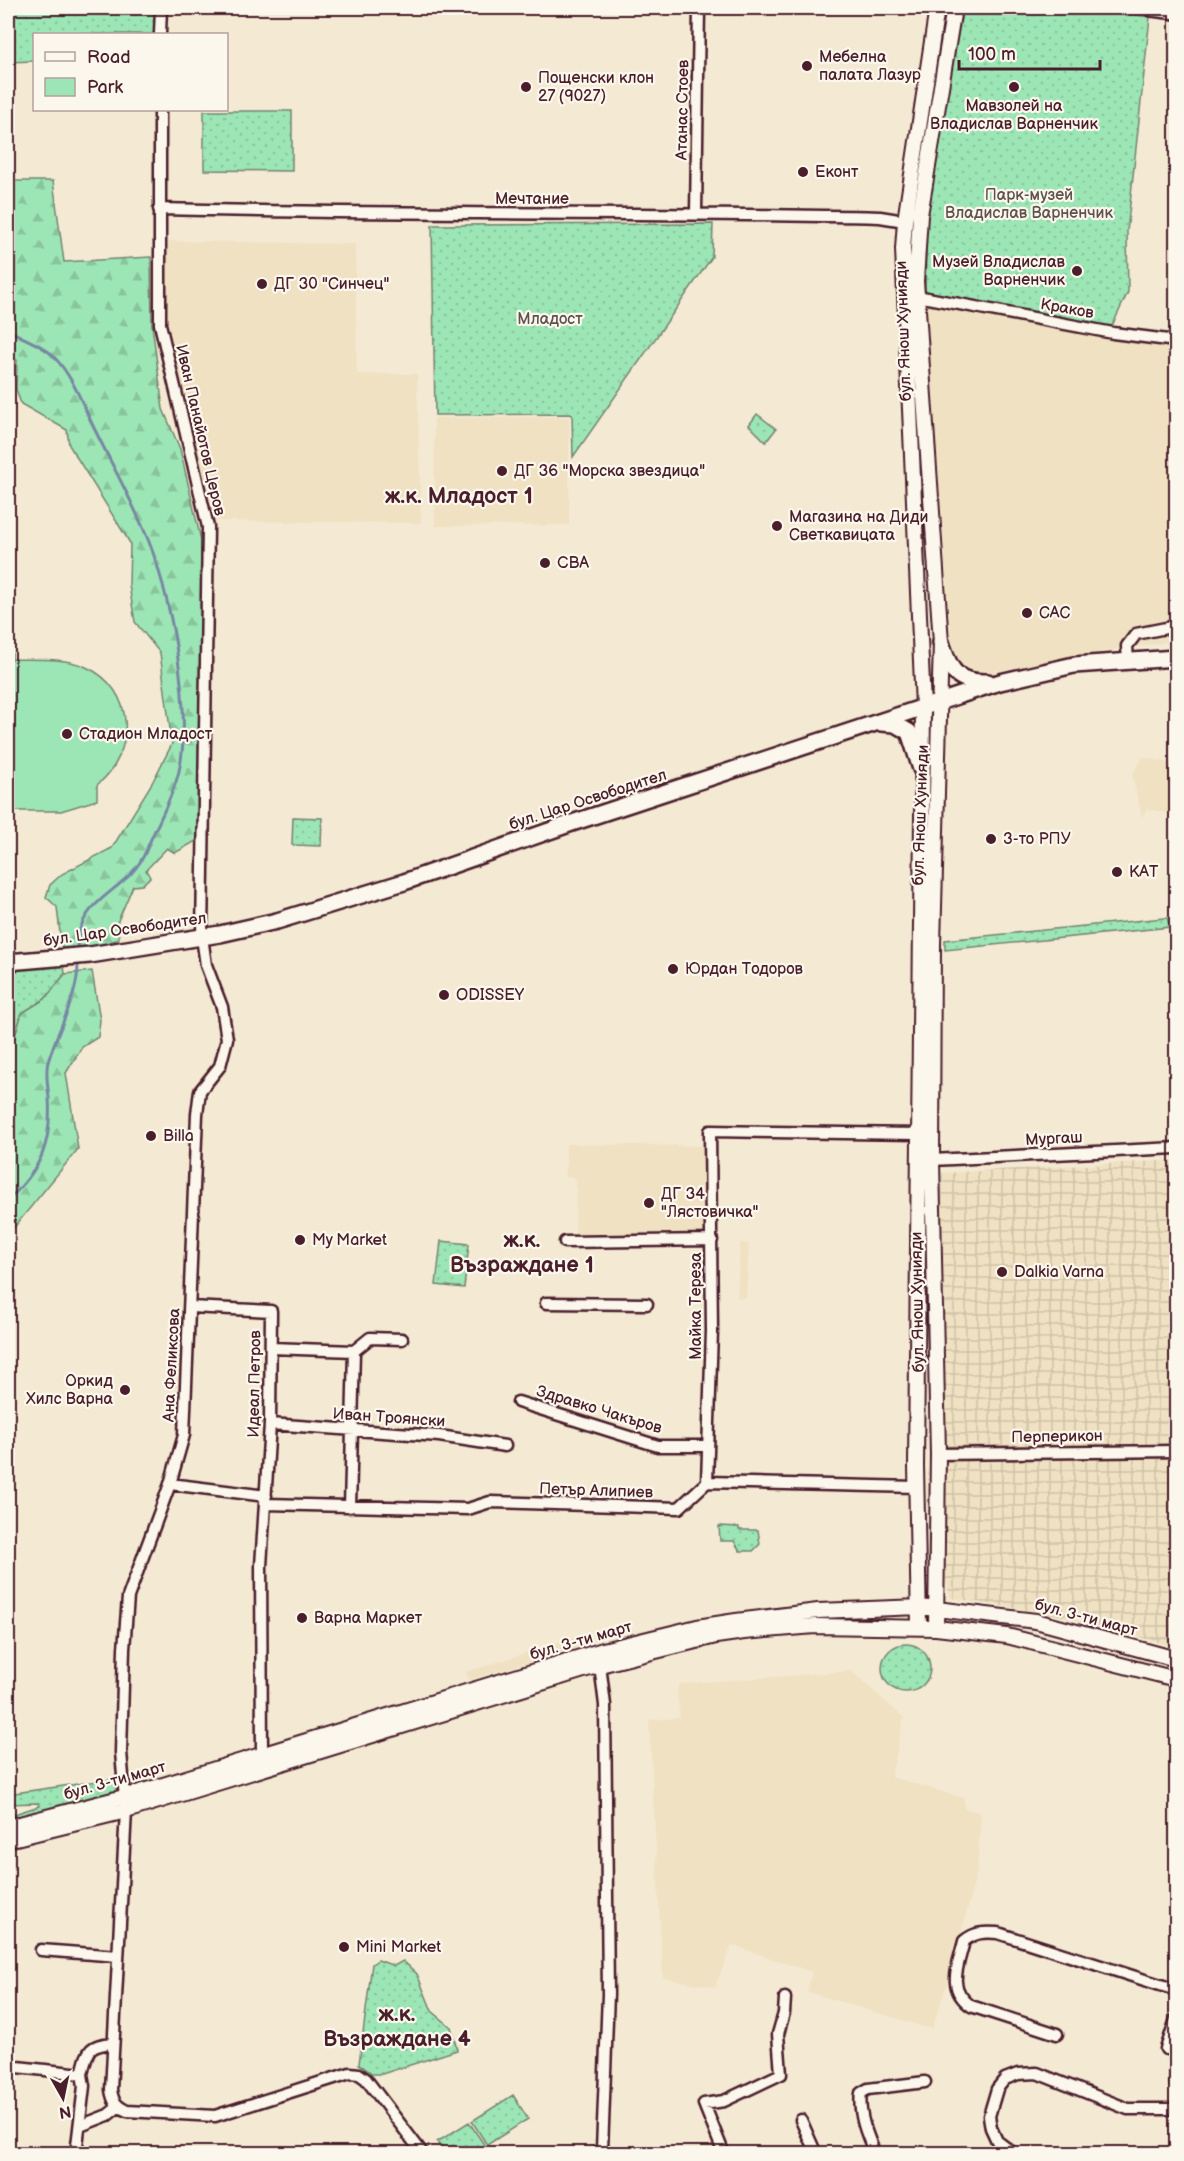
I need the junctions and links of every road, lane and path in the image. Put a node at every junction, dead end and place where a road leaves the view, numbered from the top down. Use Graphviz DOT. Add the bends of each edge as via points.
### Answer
graph roads {
  1 [pos="161,8"];
  2 [pos="699,8"];
  3 [pos="937,8"];
  4 [pos="954,8"];
  5 [pos="1152,8"];
  6 [pos="1176,11"];
  7 [pos="160,33"];
  8 [pos="160,111"];
  9 [pos="159,209"];
  10 [pos="696,213"];
  11 [pos="905,221"];
  12 [pos="917,296"];
  13 [pos="1176,341"];
  14 [pos="1176,626"];
  15 [pos="941,642"];
  16 [pos="1176,658"];
  17 [pos="1128,661"];
  18 [pos="1000,682"];
  19 [pos="940,701"];
  20 [pos="922,707"];
  21 [pos="878,723"];
  22 [pos="921,770"];
  23 [pos="202,937"];
  24 [pos="8,962"];
  25 [pos="917,1134"];
  26 [pos="1176,1148"];
  27 [pos="932,1160"];
  28 [pos="712,1240"];
  29 [pos="566,1242"];
  30 [pos="546,1303"];
  31 [pos="647,1304"];
  32 [pos="190,1307"];
  33 [pos="402,1339"];
  34 [pos="271,1348"];
  35 [pos="354,1351"];
  36 [pos="518,1402"];
  37 [pos="270,1424"];
  38 [pos="353,1431"];
  39 [pos="505,1446"];
  40 [pos="708,1446"];
  41 [pos="1176,1451"];
  42 [pos="938,1454"];
  43 [pos="707,1482"];
  44 [pos="170,1484"];
  45 [pos="917,1487"];
  46 [pos="266,1500"];
  47 [pos="350,1507"];
  48 [pos="920,1607"];
  49 [pos="937,1609"];
  50 [pos="1036,1621"];
  51 [pos="920,1626"];
  52 [pos="936,1628"];
  53 [pos="1031,1641"];
  54 [pos="1176,1659"];
  55 [pos="600,1665"];
  56 [pos="1176,1679"];
  57 [pos="262,1755"];
  58 [pos="125,1804"];
  59 [pos="8,1827"];
  60 [pos="8,1840"];
  61 [pos="41,1950"];
  62 [pos="118,1956"];
  63 [pos="1176,1990"];
  64 [pos="785,1998"];
  65 [pos="1176,2020"];
  66 [pos="1057,2034"];
  67 [pos="1176,2040"];
  68 [pos="113,2043"];
  69 [pos="1166,2049"];
  70 [pos="1176,2064"];
  71 [pos="8,2066"];
  72 [pos="82,2074"];
  73 [pos="925,2082"];
  74 [pos="1176,2085"];
  75 [pos="118,2107"];
  76 [pos="1176,2109"];
  77 [pos="801,2120"];
  78 [pos="80,2126"];
  79 [pos="600,2152"];
  80 [pos="76,2154"];
  81 [pos="423,2154"];
  82 [pos="724,2154"];
  83 [pos="816,2154"];
  84 [pos="875,2154"];
  85 [pos="1014,2154"];
  1 -- 7 [label="street"];
  2 -- 10 [label="street, Атанас Стоев"];
  3 -- 11 [label="street, бул. Янош Хунияди"];
  4 -- 12 [label="street, бул. Янош Хунияди" via="920,215"];
  5 -- 6 [label="main road"];
  8 -- 9 [label="street, Иван Панайотов Церов"];
  9 -- 10 [label="street, Мечтание" via="412,214"];
  9 -- 23 [label="street, Иван Панайотов Церов" via="160,324 208,527"];
  10 -- 11 [label="street, Мечтание"];
  11 -- 20 [label="street, бул. Янош Хунияди" via="904,298"];
  12 -- 13 [label="street, Краков"];
  12 -- 15 [label="street, бул. Янош Хунияди"];
  14 -- 17 [label="street" via="1136,634 1127,646"];
  15 -- 18 [label="main road" via="947,662 962,678 971,682"];
  15 -- 19 [label="street, бул. Янош Хунияди"];
  16 -- 17 [label="main road, бул. Цар Освободител"];
  17 -- 18 [label="main road, бул. Цар Освободител" via="1052,668"];
  18 -- 19 [label="main road, бул. Цар Освободител"];
  19 -- 20 [label="main road, бул. Цар Освободител"];
  19 -- 27 [label="street, бул. Янош Хунияди"];
  20 -- 21 [label="main road, бул. Цар Освободител"];
  20 -- 22 [label="street, бул. Янош Хунияди"];
  21 -- 22 [label="main road" via="895,724 909,732"];
  21 -- 23 [label="main road, бул. Цар Освободител" via="334,904"];
  22 -- 25 [label="street, бул. Янош Хунияди"];
  23 -- 24 [label="main road, бул. Цар Освободител" via="90,955"];
  23 -- 32 [label="street, Ана Феликсова" via="227,1039 220,1066 200,1090"];
  25 -- 28 [label="street, Майка Тереза" via="710,1131"];
  25 -- 45 [label="street, бул. Янош Хунияди"];
  26 -- 27 [label="street, Мургаш"];
  27 -- 42 [label="street, бул. Янош Хунияди"];
  28 -- 29 [label="street"];
  28 -- 40 [label="street, Майка Тереза"];
  30 -- 31 [label="street"];
  32 -- 34 [label="street, Идеал Петров" via="271,1311"];
  32 -- 44 [label="street, Ана Феликсова" via="184,1435"];
  33 -- 35 [label="street" via="370,1338"];
  34 -- 35 [label="street"];
  34 -- 37 [label="street, Идеал Петров"];
  35 -- 38 [label="street"];
  36 -- 40 [label="street, Здравко Чакъров" via="658,1446"];
  37 -- 38 [label="street, Иван Троянски"];
  37 -- 46 [label="street, Идеал Петров"];
  38 -- 39 [label="street, Иван Троянски" via="439,1436"];
  38 -- 47 [label="street"];
  40 -- 43 [label="street, Майка Тереза"];
  41 -- 42 [label="street, Перперикон"];
  42 -- 49 [label="street, бул. Янош Хунияди"];
  43 -- 45 [label="street"];
  43 -- 47 [label="street, Петър Алипиев" via="679,1508 490,1502 468,1509"];
  44 -- 46 [label="street, Петър Алипиев"];
  44 -- 58 [label="street, Ана Феликсова" via="128,1597 121,1741"];
  45 -- 48 [label="street, бул. Янош Хунияди"];
  46 -- 47 [label="street, Петър Алипиев"];
  46 -- 57 [label="street, Идеал Петров" via="261,1566"];
  48 -- 49 [label="street, бул. 3-ти март"];
  48 -- 51 [label="street, бул. Янош Хунияди"];
  48 -- 57 [label="street, бул. 3-ти март" via="818,1611 697,1627 603,1650"];
  49 -- 50 [label="street, бул. 3-ти март"];
  49 -- 52 [label="street, бул. Янош Хунияди"];
  50 -- 53 [label="street"];
  50 -- 54 [label="street, бул. 3-ти март"];
  51 -- 52 [label="street, бул. 3-ти март"];
  51 -- 55 [label="street, бул. 3-ти март" via="815,1626 744,1632"];
  52 -- 53 [label="street, бул. 3-ти март"];
  53 -- 56 [label="street, бул. 3-ти март"];
  55 -- 58 [label="street, бул. 3-ти март"];
  55 -- 79 [label="street" via="605,1705 608,1983"];
  57 -- 58 [label="street, бул. 3-ти март"];
  58 -- 59 [label="street, бул. 3-ти март"];
  58 -- 60 [label="street, бул. 3-ти март"];
  58 -- 62 [label="street, Ана Феликсова"];
  61 -- 62 [label="street"];
  62 -- 68 [label="street, Ана Феликсова"];
  63 -- 66 [label="street" via="998,1933 972,1934 964,1941 956,1977 960,1998 971,2006"];
  64 -- 82 [label="street" via="778,2034 781,2074 724,2101 704,2104"];
  65 -- 67 [label="street"];
  65 -- 69 [label="street"];
  68 -- 72 [label="street" via="90,2048"];
  68 -- 75 [label="street, Ана Феликсова" via="111,2090"];
  70 -- 74 [label="street"];
  71 -- 72 [label="street"];
  72 -- 78 [label="street"];
  73 -- 84 [label="street" via="861,2093 865,2127"];
  75 -- 78 [label="street"];
  75 -- 81 [label="street" via="127,2111 215,2116 350,2073 359,2074"];
  76 -- 85 [label="street" via="1128,2109 1037,2073 1018,2074 1005,2079 997,2089 989,2116 997,2141"];
  77 -- 83 [label="street"];
  78 -- 80 [label="street"];
}
